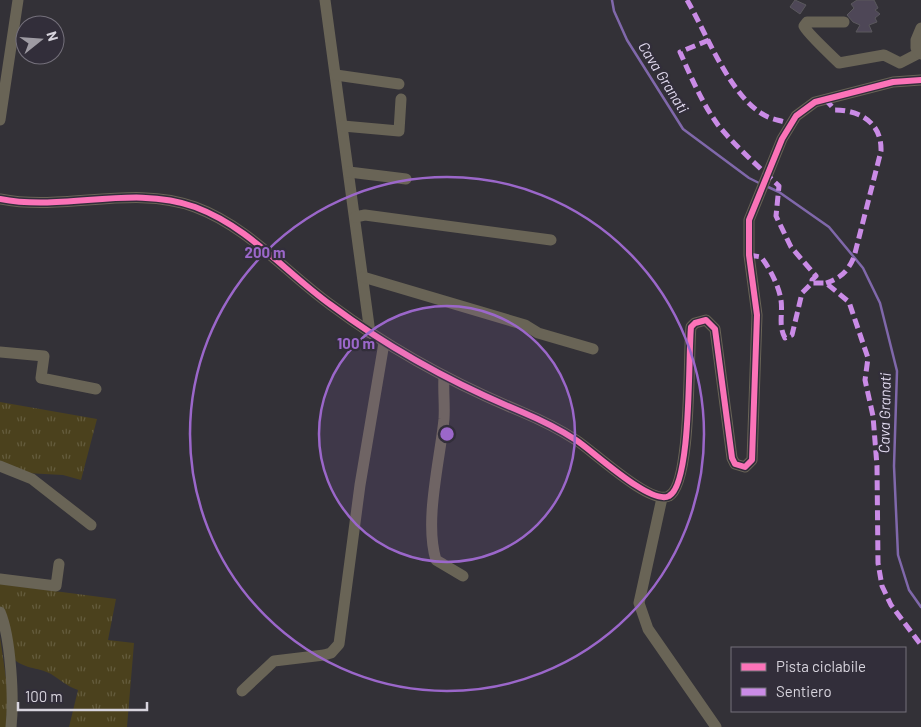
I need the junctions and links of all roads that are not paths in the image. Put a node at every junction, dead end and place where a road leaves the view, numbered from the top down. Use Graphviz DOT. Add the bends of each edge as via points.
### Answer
graph roads {
  1 [pos="18,0"];
  2 [pos="326,0"];
  3 [pos="844,22"];
  4 [pos="921,28"];
  5 [pos="920,54"];
  6 [pos="336,75"];
  7 [pos="921,80"];
  8 [pos="399,84"];
  9 [pos="402,99"];
  10 [pos="0,120"];
  11 [pos="343,126"];
  12 [pos="349,172"];
  13 [pos="406,179"];
  14 [pos="0,199"];
  15 [pos="355,217"];
  16 [pos="551,240"];
  17 [pos="363,277"];
  18 [pos="370,333"];
  19 [pos="384,343"];
  20 [pos="593,349"];
  21 [pos="0,352"];
  22 [pos="444,376"];
  23 [pos="96,389"];
  24 [pos="1,471"];
  25 [pos="662,498"];
  26 [pos="91,525"];
  27 [pos="59,564"];
  28 [pos="463,576"];
  29 [pos="0,579"];
  30 [pos="0,612"];
  31 [pos="242,691"];
  32 [pos="11,727"];
  33 [pos="716,727"];
  1 -- 10 [label="street"];
  2 -- 6 [label="street"];
  3 -- 5 [label="street" via="807,22 804,26 839,63 884,55 900,63"];
  4 -- 5 [label="street" via="916,40"];
  6 -- 8 [label="street"];
  6 -- 11 [label="street"];
  7 -- 25 [label="street" via="893,82 816,102 796,116 782,139 749,220 749,256 757,316 752,460 745,467 735,464 732,458 716,329 706,320 700,321 691,327 686,437 678,486 669,496"];
  9 -- 11 [label="street" via="399,132"];
  11 -- 12 [label="street"];
  12 -- 13 [label="street"];
  12 -- 15 [label="street"];
  14 -- 18 [label="street" via="47,204 134,198 194,206 245,234 329,304"];
  15 -- 16 [label="street" via="365,215"];
  15 -- 17 [label="street"];
  17 -- 18 [label="street"];
  17 -- 20 [label="street"];
  18 -- 19 [label="street"];
  19 -- 22 [label="street"];
  19 -- 31 [label="street" via="360,485 339,644 331,653 324,655 274,661"];
  21 -- 23 [label="street" via="44,356 41,378"];
  22 -- 25 [label="street" via="558,429 648,493"];
  22 -- 28 [label="street" via="444,417 434,501 433,549 436,560"];
  24 -- 26 [label="street" via="32,479"];
  25 -- 33 [label="street" via="638,603 648,629"];
  27 -- 29 [label="street" via="56,586"];
  30 -- 32 [label="street" via="13,693"];
}
